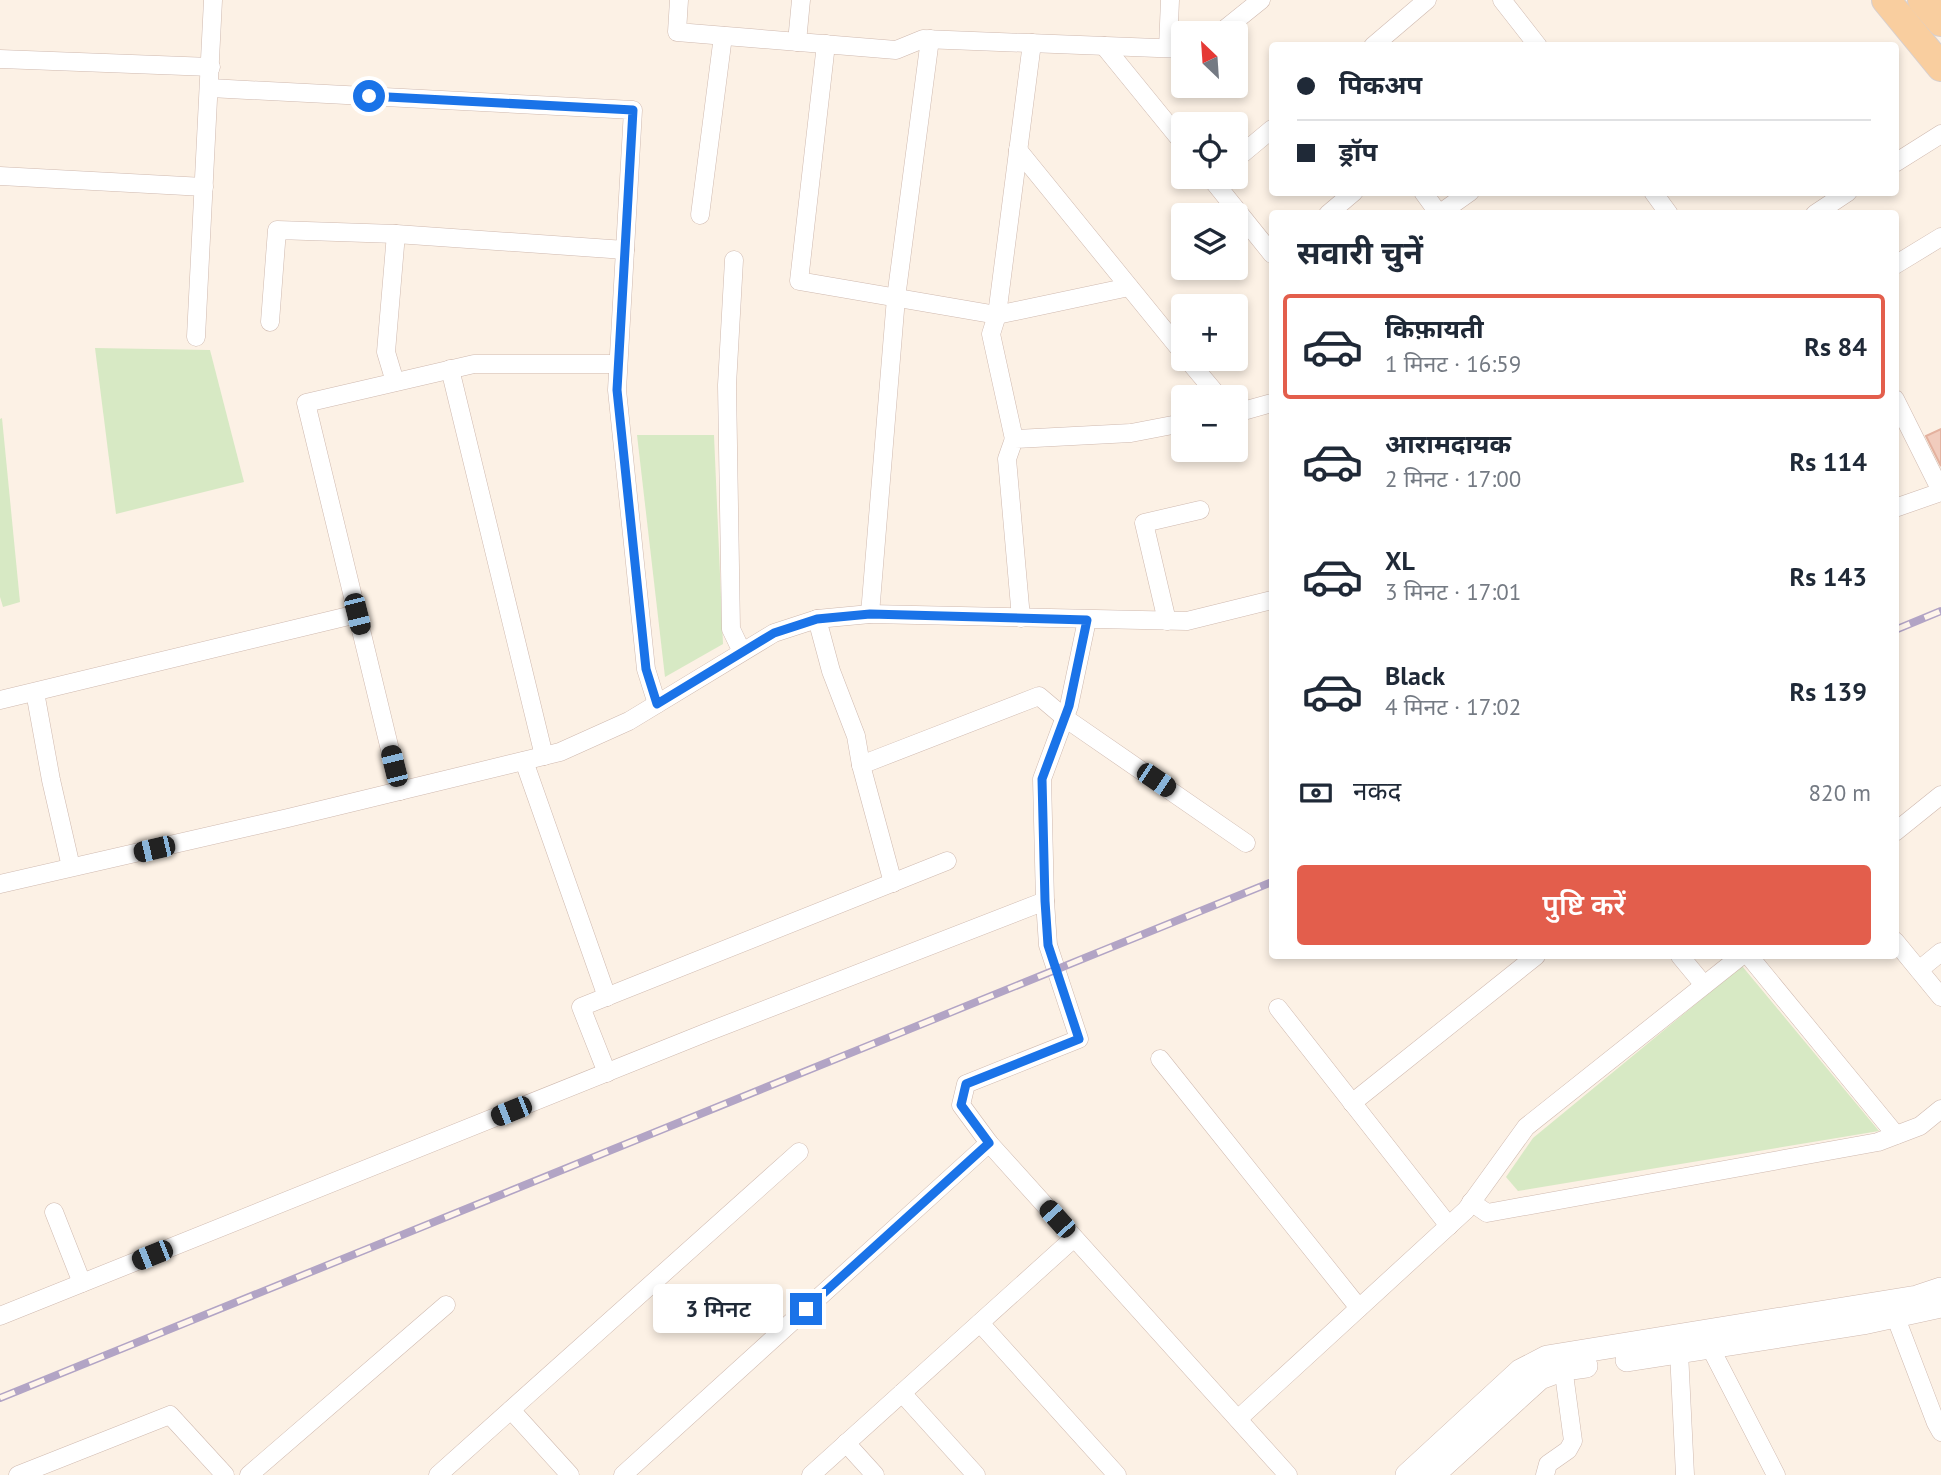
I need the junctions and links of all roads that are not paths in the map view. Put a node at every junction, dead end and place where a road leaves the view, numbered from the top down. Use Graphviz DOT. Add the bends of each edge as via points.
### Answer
graph roads {
  1 [pos="213,0"];
  2 [pos="679,0"];
  3 [pos="801,0"];
  4 [pos="1170,0"];
  5 [pos="1261,0"];
  6 [pos="1427,0"];
  7 [pos="1502,0"];
  8 [pos="1886,0"];
  9 [pos="1923,0"];
  10 [pos="1173,21"];
  11 [pos="1235,21"];
  12 [pos="1941,22"];
  13 [pos="723,36"];
  14 [pos="930,39"];
  15 [pos="797,42"];
  16 [pos="1378,42"];
  17 [pos="1536,42"];
  18 [pos="1032,43"];
  19 [pos="826,44"];
  20 [pos="1104,46"];
  21 [pos="1171,48"];
  22 [pos="0,59"];
  23 [pos="211,67"];
  24 [pos="1941,67"];
  25 [pos="210,88"];
  26 [pos="1171,128"];
  27 [pos="1269,132"];
  28 [pos="1941,134"];
  29 [pos="1248,149"];
  30 [pos="1018,150"];
  31 [pos="1899,160"];
  32 [pos="0,176"];
  33 [pos="204,187"];
  34 [pos="1221,189"];
  35 [pos="1349,196"];
  36 [pos="1464,196"];
  37 [pos="1656,196"];
  38 [pos="1842,196"];
  39 [pos="1333,210"];
  40 [pos="1445,210"];
  41 [pos="1667,210"];
  42 [pos="1821,210"];
  43 [pos="700,215"];
  44 [pos="396,234"];
  45 [pos="1941,237"];
  46 [pos="625,250"];
  47 [pos="1269,250"];
  48 [pos="734,260"];
  49 [pos="1899,263"];
  50 [pos="1129,287"];
  51 [pos="895,298"];
  52 [pos="996,315"];
  53 [pos="270,322"];
  54 [pos="196,337"];
  55 [pos="1171,338"];
  56 [pos="618,364"];
  57 [pos="450,369"];
  58 [pos="1197,371"];
  59 [pos="395,382"];
  60 [pos="1209,385"];
  61 [pos="1269,404"];
  62 [pos="1899,407"];
  63 [pos="1248,410"];
  64 [pos="1171,425"];
  65 [pos="1014,439"];
  66 [pos="1941,491"];
  67 [pos="1899,507"];
  68 [pos="1200,510"];
  69 [pos="1269,601"];
  70 [pos="357,614"];
  71 [pos="870,614"];
  72 [pos="1021,618"];
  73 [pos="817,619"];
  74 [pos="1087,620"];
  75 [pos="1167,621"];
  76 [pos="742,652"];
  77 [pos="35,692"];
  78 [pos="0,700"];
  79 [pos="657,704"];
  80 [pos="1065,718"];
  81 [pos="544,756"];
  82 [pos="524,761"];
  83 [pos="861,765"];
  84 [pos="400,791"];
  85 [pos="1941,795"];
  86 [pos="1899,829"];
  87 [pos="1247,843"];
  88 [pos="947,861"];
  89 [pos="71,867"];
  90 [pos="892,883"];
  91 [pos="0,884"];
  92 [pos="1045,901"];
  93 [pos="1899,946"];
  94 [pos="1941,952"];
  95 [pos="1532,959"];
  96 [pos="1682,959"];
  97 [pos="1737,959"];
  98 [pos="1751,959"];
  99 [pos="1919,970"];
  100 [pos="1704,985"];
  101 [pos="607,997"];
  102 [pos="1941,997"];
  103 [pos="1278,1008"];
  104 [pos="1160,1059"];
  105 [pos="607,1073"];
  106 [pos="1352,1103"];
  107 [pos="1941,1109"];
  108 [pos="1896,1135"];
  109 [pos="989,1143"];
  110 [pos="799,1152"];
  111 [pos="1471,1202"];
  112 [pos="54,1212"];
  113 [pos="1448,1226"];
  114 [pos="1074,1238"];
  115 [pos="82,1283"];
  116 [pos="1941,1289"];
  117 [pos="446,1305"];
  118 [pos="1941,1306"];
  119 [pos="1359,1308"];
  120 [pos="1892,1309"];
  121 [pos="0,1316"];
  122 [pos="979,1323"];
  123 [pos="1710,1347"];
  124 [pos="1679,1352"];
  125 [pos="1563,1362"];
  126 [pos="902,1393"];
  127 [pos="511,1410"];
  128 [pos="1238,1419"];
  129 [pos="1941,1432"];
  130 [pos="846,1443"];
  131 [pos="47,1470"];
  132 [pos="18,1475"];
  133 [pos="225,1475"];
  134 [pos="249,1475"];
  135 [pos="438,1475"];
  136 [pos="570,1475"];
  137 [pos="624,1475"];
  138 [pos="811,1475"];
  139 [pos="875,1475"];
  140 [pos="976,1475"];
  141 [pos="1117,1475"];
  142 [pos="1288,1475"];
  143 [pos="1407,1475"];
  144 [pos="1433,1475"];
  145 [pos="1545,1475"];
  146 [pos="1685,1475"];
  147 [pos="1776,1475"];
  1 -- 23 [label="street"];
  2 -- 13 [label="street" via="677,32"];
  3 -- 15 [label="street"];
  4 -- 10 [label="street"];
  5 -- 11 [label="street"];
  6 -- 16 [label="street"];
  7 -- 17 [label="street"];
  8 -- 24 [label="main road"];
  9 -- 12 [label="main road"];
  13 -- 15 [label="street"];
  13 -- 43 [label="street"];
  14 -- 18 [label="street"];
  14 -- 19 [label="street" via="896,50"];
  14 -- 51 [label="street"];
  15 -- 19 [label="street"];
  18 -- 20 [label="street"];
  18 -- 30 [label="street"];
  19 -- 51 [label="street" via="799,281"];
  20 -- 21 [label="street"];
  20 -- 26 [label="street"];
  22 -- 23 [label="street"];
  23 -- 25 [label="street"];
  25 -- 33 [label="street"];
  25 -- 46 [label="street" via="633,110"];
  27 -- 29 [label="street"];
  28 -- 31 [label="street"];
  30 -- 50 [label="street"];
  30 -- 52 [label="street"];
  32 -- 33 [label="street"];
  33 -- 54 [label="street"];
  34 -- 47 [label="street"];
  35 -- 39 [label="street"];
  36 -- 40 [label="street"];
  37 -- 41 [label="street"];
  38 -- 42 [label="street"];
  44 -- 46 [label="street"];
  44 -- 53 [label="street" via="277,230"];
  44 -- 59 [label="street" via="386,352"];
  45 -- 49 [label="street"];
  46 -- 56 [label="street"];
  48 -- 76 [label="street" via="727,385 731,629"];
  50 -- 52 [label="street"];
  50 -- 55 [label="street"];
  51 -- 52 [label="street"];
  51 -- 71 [label="street"];
  52 -- 65 [label="street" via="991,334"];
  56 -- 57 [label="street"];
  56 -- 79 [label="street" via="646,669"];
  57 -- 59 [label="street"];
  57 -- 81 [label="street"];
  58 -- 60 [label="street"];
  59 -- 70 [label="street" via="306,403"];
  61 -- 63 [label="street"];
  62 -- 66 [label="street"];
  64 -- 65 [label="street" via="1131,433"];
  65 -- 72 [label="street" via="1007,459"];
  66 -- 67 [label="street"];
  68 -- 75 [label="street" via="1144,523"];
  69 -- 75 [label="street" via="1187,621"];
  70 -- 77 [label="street"];
  70 -- 84 [label="street"];
  71 -- 72 [label="street"];
  71 -- 73 [label="street"];
  72 -- 74 [label="street"];
  73 -- 76 [label="street" via="774,633"];
  73 -- 83 [label="street" via="856,736"];
  74 -- 75 [label="street"];
  74 -- 80 [label="street"];
  76 -- 79 [label="street"];
  77 -- 78 [label="street"];
  77 -- 89 [label="street"];
  79 -- 81 [label="street" via="629,721"];
  80 -- 83 [label="street" via="1039,696"];
  80 -- 87 [label="street"];
  80 -- 92 [label="street" via="1042,779"];
  81 -- 82 [label="street"];
  82 -- 84 [label="street"];
  82 -- 101 [label="street"];
  83 -- 90 [label="street"];
  84 -- 89 [label="street"];
  85 -- 86 [label="street"];
  88 -- 90 [label="street"];
  89 -- 91 [label="street"];
  90 -- 101 [label="street"];
  92 -- 105 [label="street"];
  92 -- 109 [label="street" via="1048,945 1079,1039 966,1084 961,1105"];
  93 -- 99 [label="street"];
  94 -- 99 [label="street"];
  95 -- 106 [label="street"];
  96 -- 100 [label="street"];
  97 -- 100 [label="street"];
  98 -- 108 [label="street"];
  99 -- 102 [label="street"];
  100 -- 111 [label="street" via="1526,1127"];
  101 -- 105 [label="street" via="581,1007"];
  103 -- 106 [label="street"];
  104 -- 119 [label="street"];
  105 -- 115 [label="street"];
  106 -- 113 [label="street"];
  107 -- 108 [label="street" via="1920,1126"];
  108 -- 111 [label="street" via="1878,1142 1487,1213"];
  109 -- 114 [label="street"];
  109 -- 137 [label="street"];
  110 -- 127 [label="street"];
  111 -- 113 [label="street"];
  112 -- 115 [label="street"];
  113 -- 119 [label="street"];
  114 -- 122 [label="street"];
  114 -- 128 [label="street"];
  115 -- 121 [label="street"];
  116 -- 120 [label="street"];
  117 -- 134 [label="street"];
  118 -- 120 [label="street"];
  119 -- 128 [label="street"];
  120 -- 123 [label="street"];
  120 -- 125 [label="street"];
  120 -- 129 [label="street"];
  122 -- 126 [label="street"];
  122 -- 141 [label="street"];
  123 -- 124 [label="street"];
  123 -- 147 [label="street"];
  124 -- 125 [label="street"];
  124 -- 146 [label="street"];
  125 -- 143 [label="street" via="1547,1357 1520,1371"];
  125 -- 144 [label="street"];
  125 -- 145 [label="street" via="1573,1441 1548,1464"];
  126 -- 130 [label="street"];
  126 -- 140 [label="street"];
  127 -- 135 [label="street"];
  127 -- 136 [label="street"];
  128 -- 142 [label="street"];
  130 -- 138 [label="street"];
  130 -- 139 [label="street"];
  131 -- 132 [label="street"];
  131 -- 133 [label="street" via="170,1415"];
}
